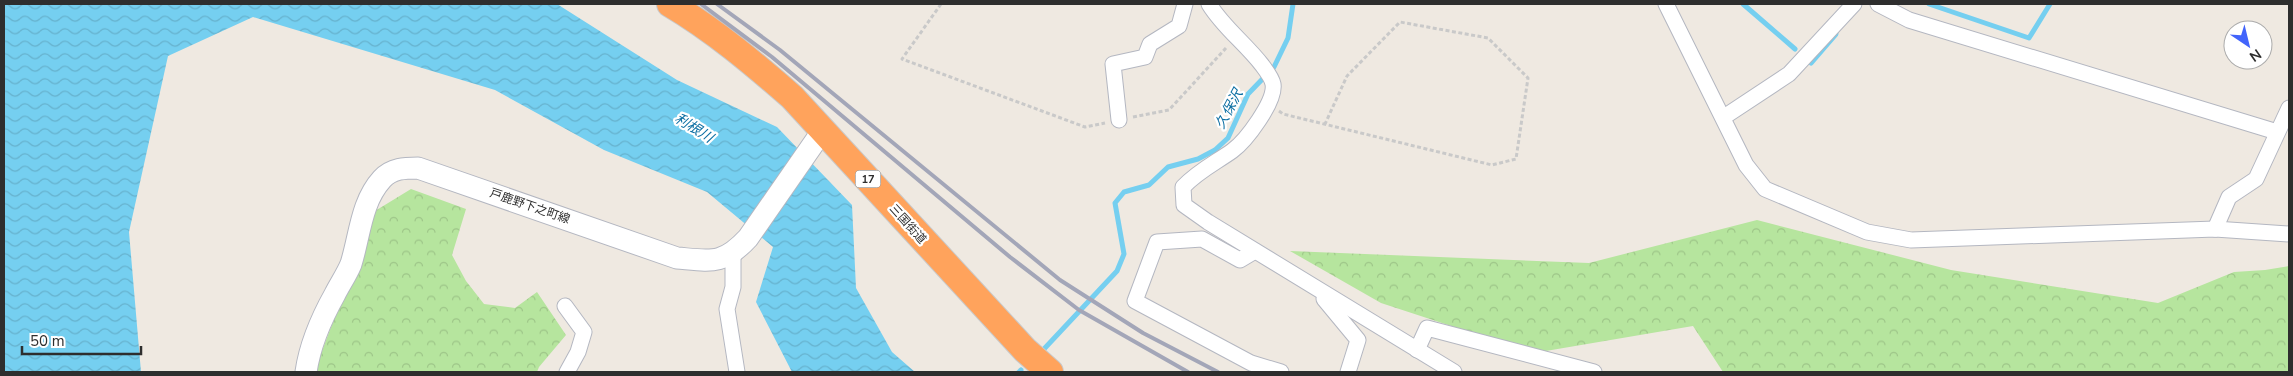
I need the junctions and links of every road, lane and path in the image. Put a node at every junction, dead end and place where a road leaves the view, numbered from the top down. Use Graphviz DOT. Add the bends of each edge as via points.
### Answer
graph roads {
  1 [pos="670,4"];
  2 [pos="941,4"];
  3 [pos="1185,4"];
  4 [pos="1209,4"];
  5 [pos="1666,4"];
  6 [pos="1854,4"];
  7 [pos="1878,4"];
  8 [pos="1236,37"];
  9 [pos="1268,105"];
  10 [pos="2289,108"];
  11 [pos="1724,117"];
  12 [pos="1119,120"];
  13 [pos="1324,124"];
  14 [pos="2277,132"];
  15 [pos="818,138"];
  16 [pos="2215,229"];
  17 [pos="2289,234"];
  18 [pos="1254,251"];
  19 [pos="733,253"];
  20 [pos="1315,289"];
  21 [pos="565,306"];
  22 [pos="1417,350"];
  23 [pos="306,372"];
  24 [pos="567,372"];
  25 [pos="737,372"];
  26 [pos="1050,372"];
  27 [pos="1281,372"];
  28 [pos="1348,372"];
  29 [pos="1454,372"];
  30 [pos="1594,372"];
  1 -- 15 [label="highway, 三国街道 / 17" via="753,63 792,97"];
  2 -- 12 [label="path" via="902,59 1085,127"];
  3 -- 12 [label="street" via="1179,26 1150,44 1145,57 1113,64"];
  4 -- 8 [label="street"];
  5 -- 11 [label="street"];
  6 -- 11 [label="street" via="1789,74"];
  7 -- 14 [label="street" via="1909,20"];
  8 -- 9 [label="street" via="1262,65 1273,83"];
  8 -- 12 [label="path" via="1169,110"];
  9 -- 13 [label="path" via="1283,114"];
  9 -- 18 [label="street" via="1234,150 1194,175 1183,187 1184,204"];
  10 -- 14 [label="street"];
  11 -- 16 [label="street" via="1746,165 1765,189 1867,232 1911,240"];
  13 -- 13 [label="path" via="1492,165 1516,159 1528,78 1488,38 1400,22 1347,76"];
  14 -- 16 [label="street" via="2256,179 2229,198"];
  15 -- 19 [label="main road, 戸鹿野下之町線" via="748,238"];
  15 -- 26 [label="highway, 三国街道 / 17"];
  16 -- 17 [label="street"];
  18 -- 20 [label="street"];
  18 -- 27 [label="street" via="1240,260 1202,239 1157,242 1135,301 1251,363"];
  19 -- 23 [label="main road, 戸鹿野下之町線" via="712,261 677,258 418,168 398,169 384,177 372,192 350,264 309,350"];
  19 -- 25 [label="street" via="733,287 727,309"];
  20 -- 22 [label="street"];
  20 -- 28 [label="street" via="1358,340"];
  21 -- 24 [label="street" via="584,332"];
  22 -- 29 [label="street"];
  22 -- 30 [label="street" via="1427,328"];
}
